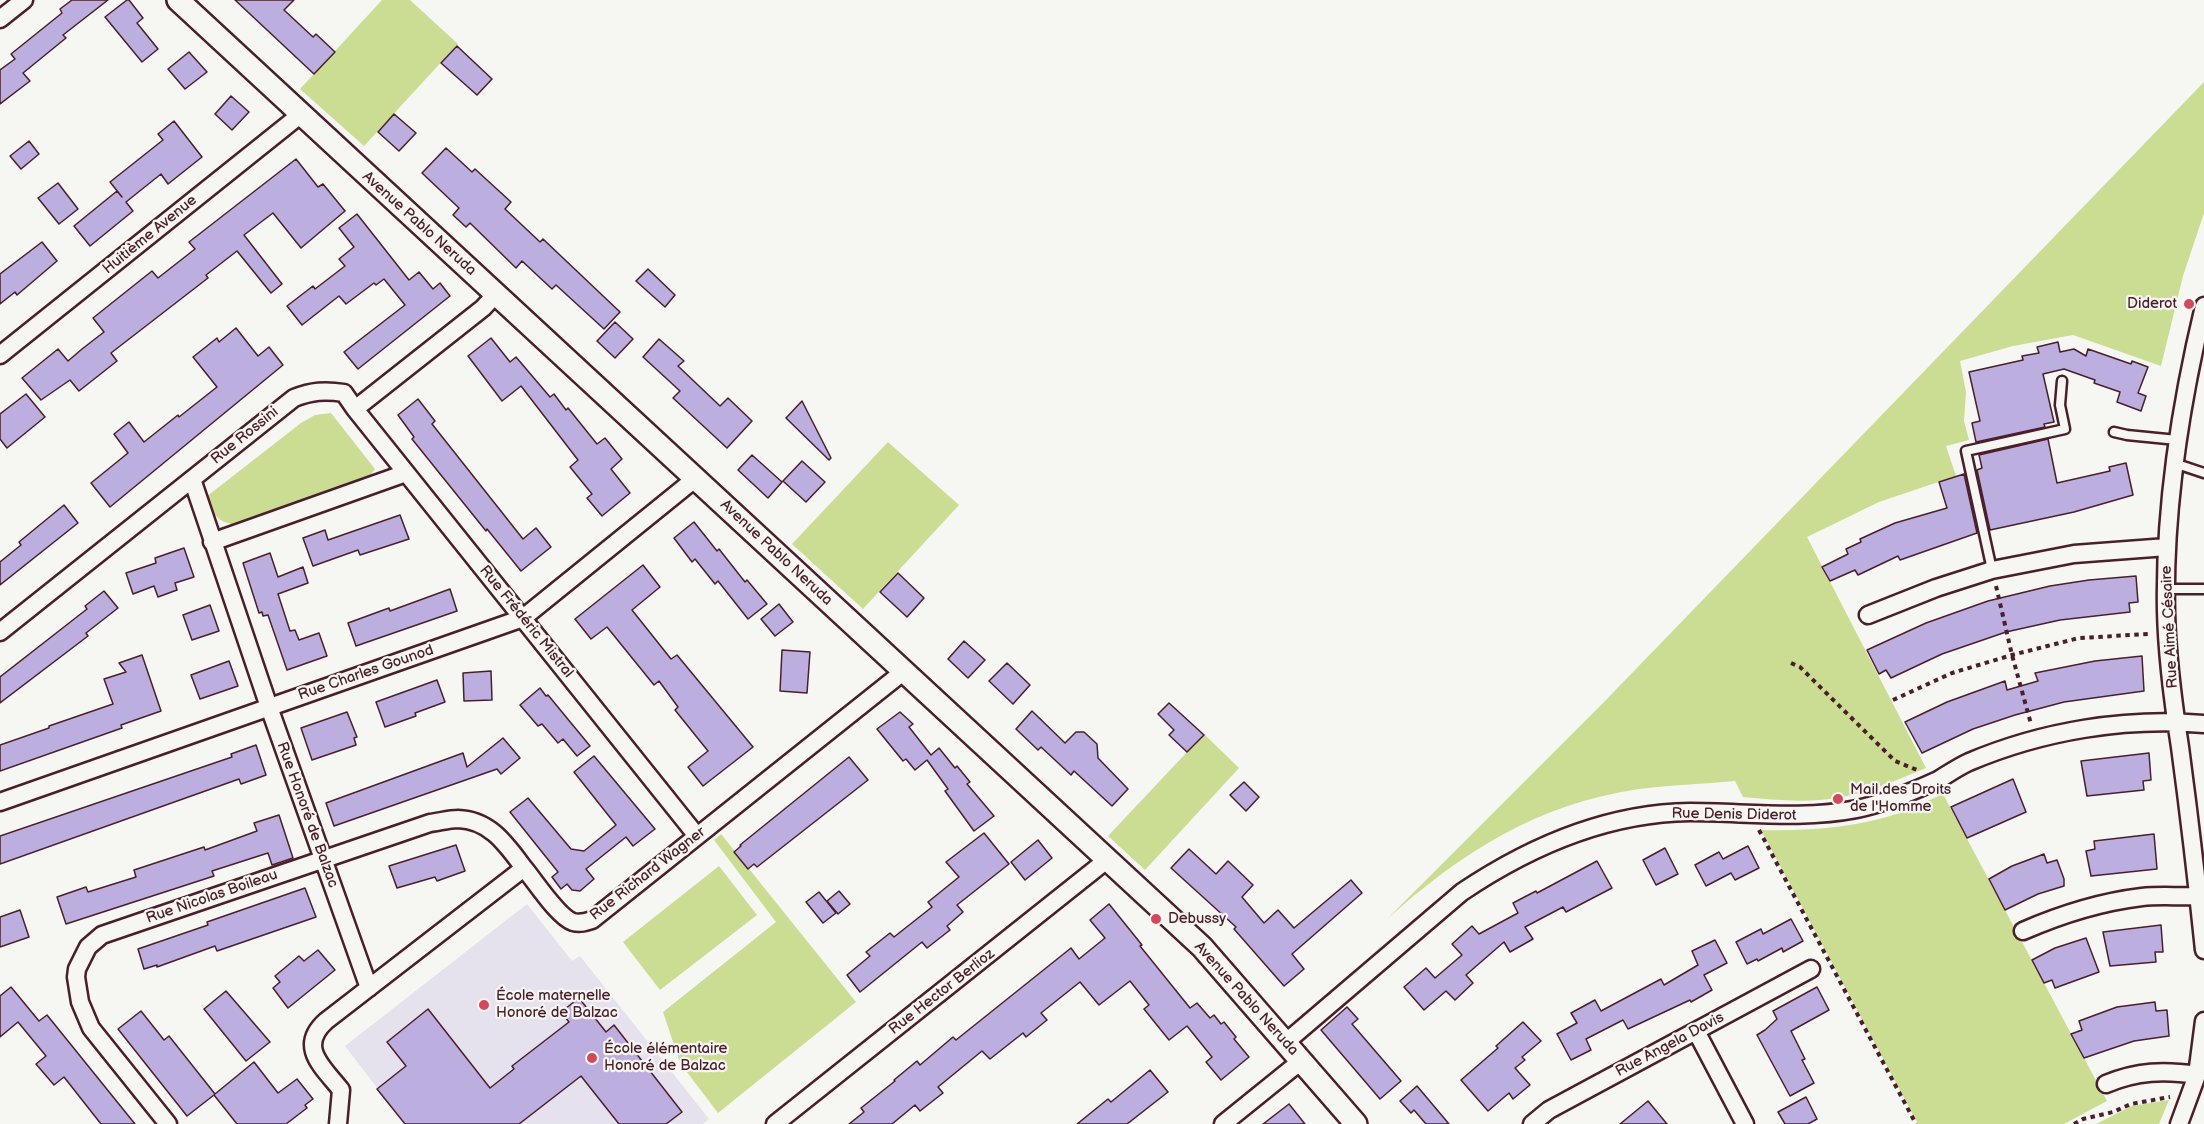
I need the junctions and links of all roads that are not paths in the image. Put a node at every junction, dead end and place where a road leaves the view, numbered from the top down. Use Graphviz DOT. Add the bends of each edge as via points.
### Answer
graph roads {
  1 [pos="24,0"];
  2 [pos="178,0"];
  3 [pos="0,19"];
  4 [pos="300,115"];
  5 [pos="496,294"];
  6 [pos="2204,306"];
  7 [pos="2199,351"];
  8 [pos="0,355"];
  9 [pos="2062,381"];
  10 [pos="355,408"];
  11 [pos="2114,432"];
  12 [pos="2177,440"];
  13 [pos="2175,463"];
  14 [pos="406,473"];
  15 [pos="2204,473"];
  16 [pos="696,478"];
  17 [pos="192,479"];
  18 [pos="212,542"];
  19 [pos="2167,547"];
  20 [pos="1992,570"];
  21 [pos="2166,589"];
  22 [pos="2204,589"];
  23 [pos="1868,615"];
  24 [pos="523,618"];
  25 [pos="0,632"];
  26 [pos="903,672"];
  27 [pos="269,707"];
  28 [pos="2175,722"];
  29 [pos="2204,724"];
  30 [pos="0,802"];
  31 [pos="697,836"];
  32 [pos="323,858"];
  33 [pos="2198,859"];
  34 [pos="1108,860"];
  35 [pos="524,868"];
  36 [pos="2198,896"];
  37 [pos="2023,931"];
  38 [pos="2204,950"];
  39 [pos="1811,969"];
  40 [pos="369,988"];
  41 [pos="2204,1021"];
  42 [pos="1696,1031"];
  43 [pos="1286,1043"];
  44 [pos="1301,1061"];
  45 [pos="2200,1076"];
  46 [pos="2106,1084"];
  47 [pos="168,1124"];
  48 [pos="338,1124"];
  49 [pos="775,1124"];
  50 [pos="1223,1124"];
  51 [pos="1356,1124"];
  52 [pos="1532,1124"];
  53 [pos="1745,1124"];
  54 [pos="2179,1124"];
  1 -- 3 [label="street"];
  2 -- 4 [label="street, Avenue Pablo Neruda"];
  4 -- 5 [label="street, Avenue Pablo Neruda"];
  4 -- 8 [label="street, Huitième Avenue"];
  5 -- 10 [label="street"];
  5 -- 16 [label="street, Avenue Pablo Neruda"];
  6 -- 7 [label="street, Rue Aimé Césaire"];
  7 -- 12 [label="street, Rue Aimé Césaire"];
  9 -- 20 [label="lane" via="2065,429 1966,451"];
  10 -- 14 [label="street, Rue Frédéric Mistral"];
  10 -- 17 [label="street, Rue Rossini" via="344,393 327,390 294,398"];
  11 -- 12 [label="lane"];
  12 -- 13 [label="street, Rue Aimé Césaire"];
  13 -- 15 [label="lane"];
  13 -- 19 [label="street, Rue Aimé Césaire"];
  14 -- 18 [label="street"];
  14 -- 24 [label="street, Rue Frédéric Mistral"];
  16 -- 24 [label="street, Rue Charles Gounod"];
  16 -- 26 [label="street, Avenue Pablo Neruda"];
  17 -- 18 [label="street, Rue Honoré de Balzac"];
  17 -- 25 [label="street, Rue Rossini"];
  18 -- 27 [label="street, Rue Honoré de Balzac"];
  19 -- 20 [label="street" via="2074,554"];
  19 -- 21 [label="street, Rue Aimé Césaire"];
  20 -- 23 [label="street"];
  21 -- 22 [label="lane"];
  21 -- 28 [label="street, Rue Aimé Césaire"];
  24 -- 27 [label="street, Rue Charles Gounod"];
  24 -- 31 [label="street, Rue Frédéric Mistral"];
  26 -- 31 [label="street, Rue Richard Wagner"];
  26 -- 34 [label="street, Avenue Pablo Neruda"];
  27 -- 30 [label="street, Rue Charles Gounod"];
  27 -- 32 [label="street, Rue Honoré de Balzac"];
  28 -- 29 [label="street, Rue Denis Diderot"];
  28 -- 33 [label="street, Rue Aimé Césaire"];
  28 -- 43 [label="street, Rue Denis Diderot" via="2124,723 2035,740 1968,763 1902,795 1859,808 1789,816 1688,812 1629,819 1549,843 1490,873 1443,906"];
  31 -- 35 [label="street, Rue Richard Wagner" via="592,920 582,923 571,922 562,915"];
  32 -- 35 [label="street, Rue Nicolas Boileau" via="430,823 458,819 484,825 501,837"];
  32 -- 40 [label="street, Rue Honoré de Balzac"];
  32 -- 47 [label="street, Rue Nicolas Boileau" via="102,935 81,959 76,977 80,1002 91,1028"];
  33 -- 36 [label="street, Rue Aimé Césaire"];
  34 -- 43 [label="street, Avenue Pablo Neruda" via="1202,947"];
  34 -- 49 [label="street, Rue Hector Berlioz"];
  35 -- 40 [label="street"];
  36 -- 37 [label="street" via="2144,897 2097,904"];
  36 -- 38 [label="street, Rue Aimé Césaire"];
  39 -- 42 [label="street, Rue Angela Davis"];
  40 -- 48 [label="street" via="314,1034 314,1055 341,1090"];
  41 -- 45 [label="street"];
  42 -- 52 [label="street, Rue Angela Davis" via="1549,1110"];
  42 -- 53 [label="street"];
  43 -- 44 [label="street, Avenue Pablo Neruda"];
  44 -- 50 [label="street"];
  44 -- 51 [label="street, Avenue Pablo Neruda"];
  45 -- 46 [label="street" via="2147,1072"];
  45 -- 54 [label="street"];
}
